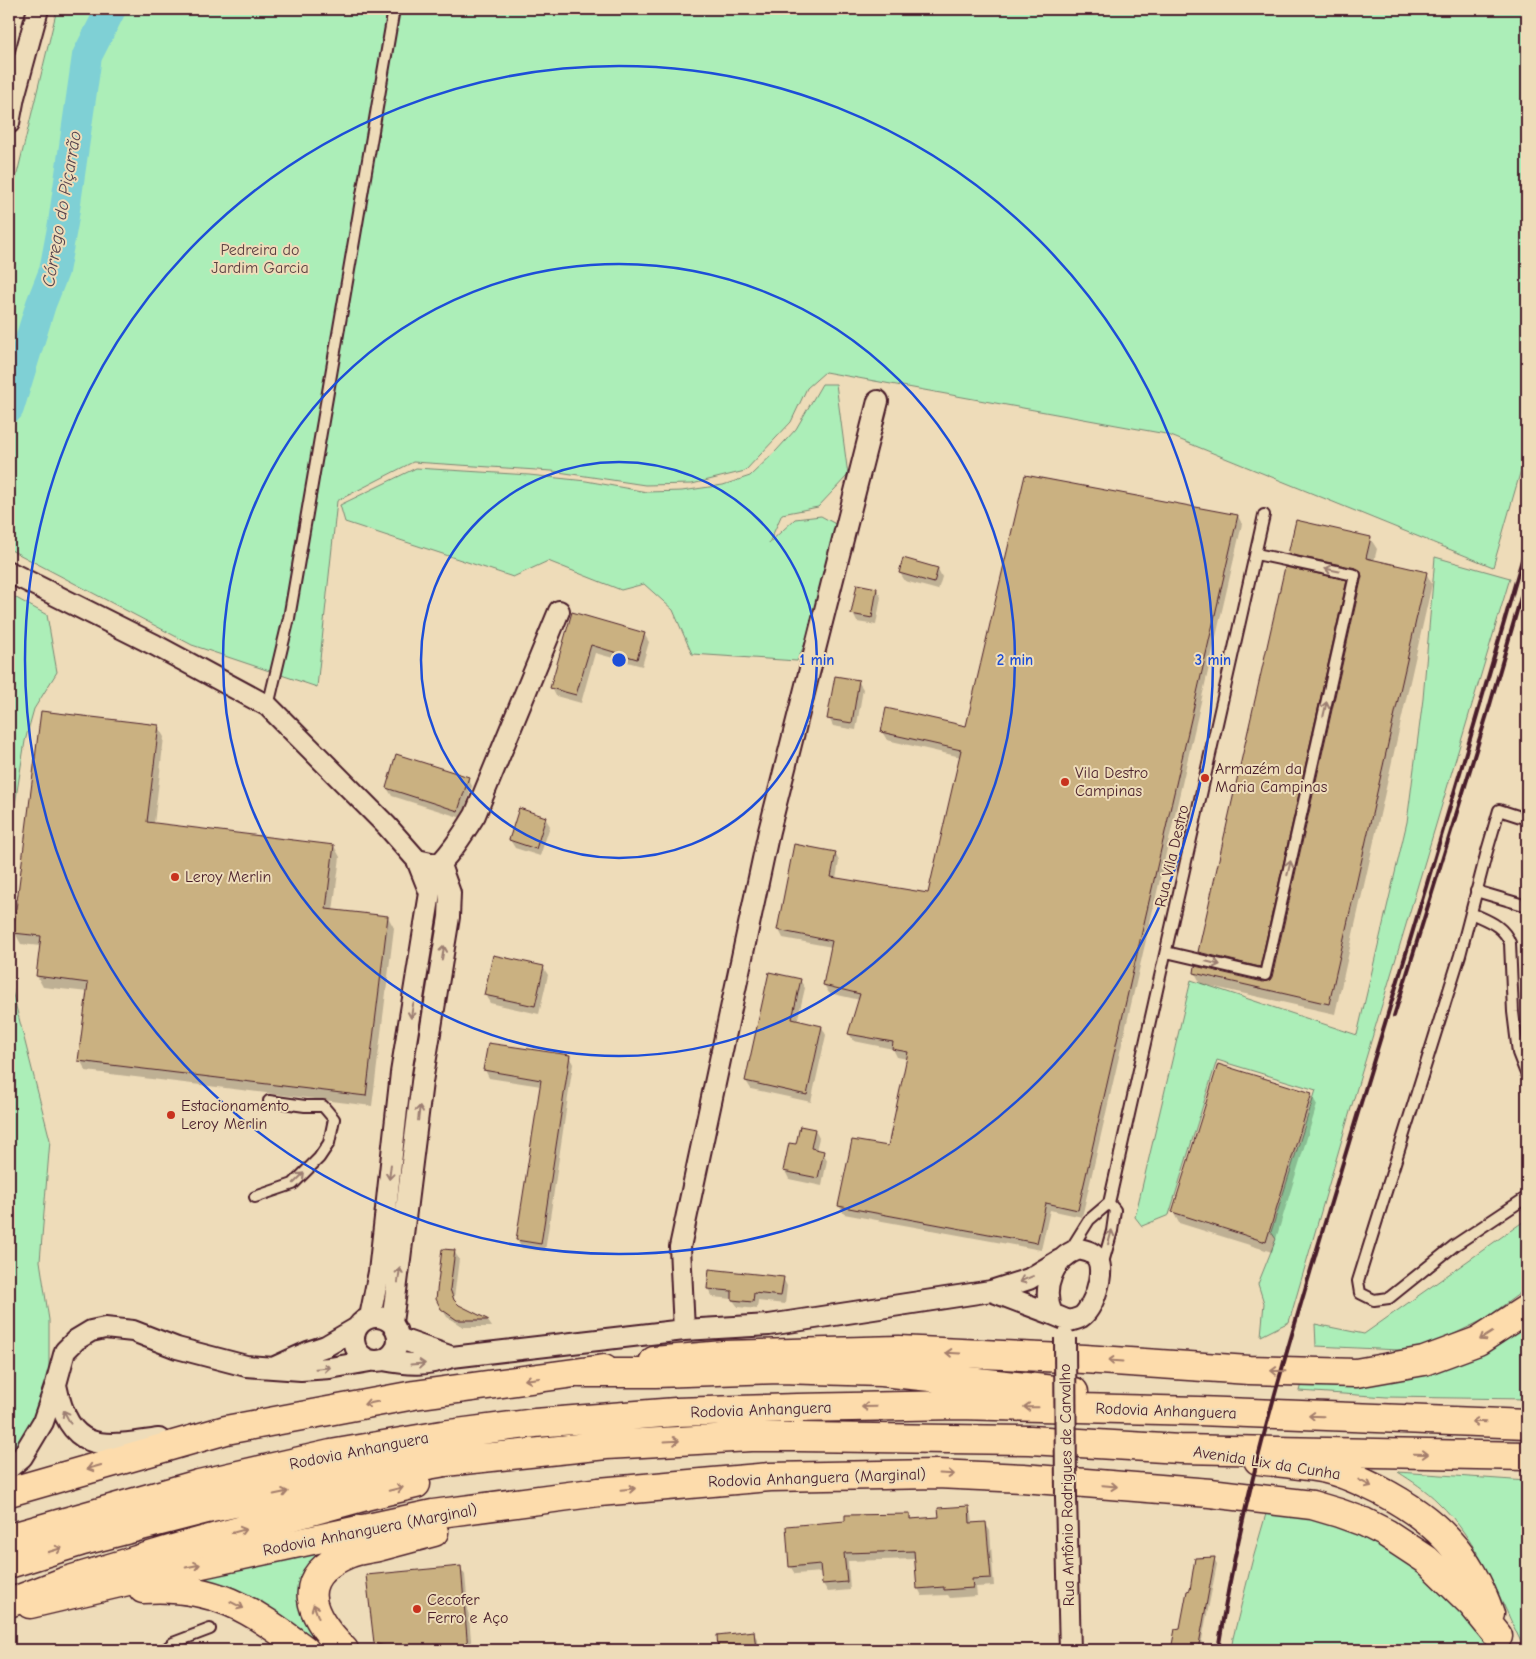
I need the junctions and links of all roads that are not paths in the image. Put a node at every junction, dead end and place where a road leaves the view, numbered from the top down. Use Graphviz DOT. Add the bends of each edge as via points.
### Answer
graph roads {
  1 [pos="38,9"];
  2 [pos="394,9"];
  3 [pos="11,100"];
  4 [pos="9,123"];
  5 [pos="878,401"];
  6 [pos="1264,515"];
  7 [pos="1256,554"];
  8 [pos="9,572"];
  9 [pos="558,611"];
  10 [pos="268,706"];
  11 [pos="1527,819"];
  12 [pos="427,867"];
  13 [pos="1476,891"];
  14 [pos="1527,906"];
  15 [pos="1471,913"];
  16 [pos="1166,952"];
  17 [pos="1527,1076"];
  18 [pos="269,1101"];
  19 [pos="255,1197"];
  20 [pos="1527,1197"];
  21 [pos="1109,1203"];
  22 [pos="1064,1256"];
  23 [pos="1101,1272"];
  24 [pos="990,1292"];
  25 [pos="1527,1309"];
  26 [pos="362,1323"];
  27 [pos="1062,1324"];
  28 [pos="684,1330"];
  29 [pos="395,1331"];
  30 [pos="452,1357"];
  31 [pos="377,1360"];
  32 [pos="275,1368"];
  33 [pos="580,1373"];
  34 [pos="56,1384"];
  35 [pos="1199,1411"];
  36 [pos="1527,1424"];
  37 [pos="226,1430"];
  38 [pos="606,1445"];
  39 [pos="1180,1449"];
  40 [pos="1527,1456"];
  41 [pos="9,1468"];
  42 [pos="9,1492"];
  43 [pos="599,1492"];
  44 [pos="9,1538"];
  45 [pos="9,1564"];
  46 [pos="69,1595"];
  47 [pos="9,1603"];
  48 [pos="9,1608"];
  49 [pos="210,1629"];
  50 [pos="1502,1643"];
  51 [pos="165,1650"];
  52 [pos="304,1650"];
  53 [pos="344,1650"];
  54 [pos="1070,1650"];
  1 -- 3 [label="street"];
  2 -- 10 [label="lane" via="289,618"];
  3 -- 4 [label="street"];
  5 -- 28 [label="street" via="769,831 680,1247"];
  6 -- 7 [label="lane, Rua Vila Destro"];
  7 -- 16 [label="lane, Rua Vila Destro"];
  16 -- 7 [label="lane, one-way" via="1265,975 1356,575"];
  8 -- 10 [label="street"];
  9 -- 12 [label="street" via="475,815 462,836"];
  10 -- 12 [label="street"];
  11 -- 13 [label="lane" via="1499,810"];
  12 -- 26 [label="street, one-way" via="430,893 401,1073 379,1272"];
  29 -- 12 [label="street, one-way" via="422,1082 450,893"];
  13 -- 14 [label="lane"];
  13 -- 15 [label="lane"];
  15 -- 17 [label="lane" via="1498,925 1507,934 1518,1053"];
  15 -- 20 [label="lane" via="1358,1281 1360,1293 1374,1300 1388,1298 1455,1245"];
  16 -- 21 [label="lane, Rua Vila Destro"];
  19 -- 18 [label="lane, one-way" via="293,1184 329,1143 334,1119 324,1106"];
  21 -- 22 [label="lane" via="1089,1220"];
  23 -- 21 [label="lane, Rua Vila Destro, one-way" via="1115,1210"];
  22 -- 23 [label="street" via="1079,1249 1091,1252 1098,1260"];
  22 -- 24 [label="street, one-way" via="1029,1278"];
  22 -- 27 [label="street" via="1053,1272 1048,1289 1049,1306"];
  23 -- 27 [label="street" via="1087,1310 1081,1317"];
  24 -- 27 [label="street"];
  24 -- 28 [label="street" via="768,1325"];
  25 -- 33 [label="highway, one-way" via="1478,1341 1424,1361 1356,1373 899,1350 724,1355 647,1362"];
  26 -- 29 [label="street" via="378,1316 385,1318"];
  26 -- 31 [label="street" via="353,1337 354,1345 363,1358"];
  26 -- 32 [label="street" via="326,1346"];
  27 -- 54 [label="street, Rua Antônio Rodrigues de Carvalho, bridge"];
  28 -- 30 [label="street"];
  29 -- 30 [label="street"];
  29 -- 31 [label="street" via="397,1345 394,1351 390,1357"];
  31 -- 30 [label="street, one-way" via="409,1365 435,1363"];
  32 -- 31 [label="street, one-way" via="330,1368"];
  32 -- 34 [label="street" via="246,1366 177,1348 133,1331 105,1328 91,1331 65,1351"];
  33 -- 35 [label="highway" via="780,1369 882,1372 1128,1397"];
  33 -- 37 [label="highway, one-way" via="414,1394"];
  37 -- 34 [label="street, one-way" via="107,1445 85,1438 74,1430 65,1416"];
  34 -- 41 [label="street" via="35,1438 22,1457"];
  36 -- 35 [label="highway, Rodovia Anhanguera, one-way"];
  35 -- 44 [label="highway, Rodovia Anhanguera, one-way" via="959,1405 676,1412 535,1423 331,1454 199,1484"];
  37 -- 42 [label="highway, one-way"];
  38 -- 39 [label="highway, Rodovia Anhanguera, one-way" via="799,1436 1030,1440"];
  45 -- 38 [label="highway, Rodovia Anhanguera, one-way" via="207,1509 331,1482 445,1462"];
  47 -- 38 [label="highway, one-way" via="66,1581 357,1498 490,1467"];
  39 -- 40 [label="highway, Rodovia Anhanguera, one-way"];
  39 -- 50 [label="highway, Avenida Lix da Cunha, one-way" via="1327,1470 1358,1480 1417,1512 1444,1536 1470,1570 1483,1593"];
  46 -- 43 [label="highway, Rodovia Anhanguera (Marginal), one-way" via="433,1514"];
  43 -- 50 [label="highway, Rodovia Anhanguera (Marginal), one-way" via="770,1477 937,1474 1210,1493 1312,1505 1386,1532 1421,1556 1472,1604"];
  53 -- 43 [label="highway, one-way" via="316,1615 311,1596 312,1585 330,1564 349,1554"];
  46 -- 48 [label="highway, Rodovia Anhanguera (Marginal)"];
  46 -- 52 [label="highway, one-way" via="160,1588 210,1594 268,1622"];
  49 -- 51 [label="lane" via="173,1642"];
}
